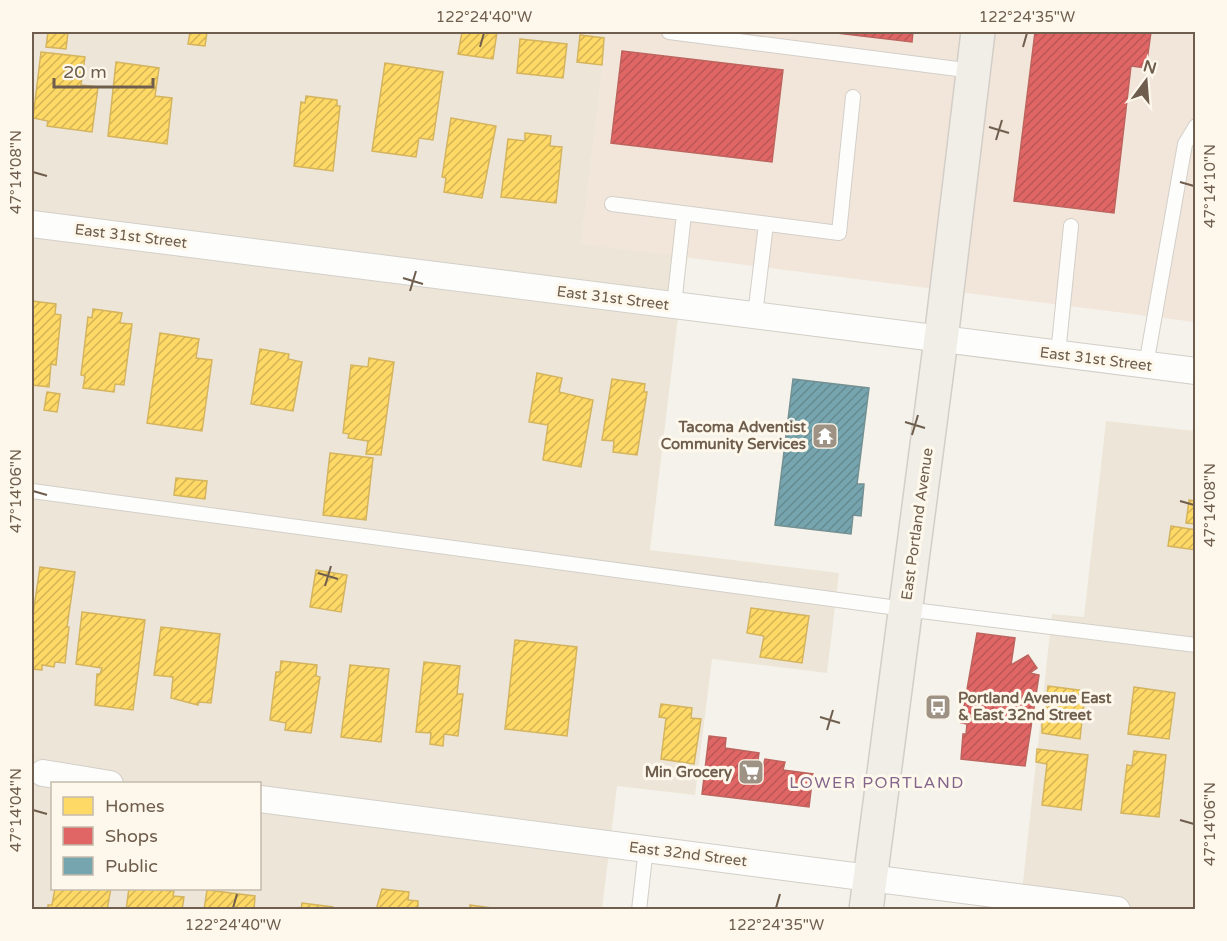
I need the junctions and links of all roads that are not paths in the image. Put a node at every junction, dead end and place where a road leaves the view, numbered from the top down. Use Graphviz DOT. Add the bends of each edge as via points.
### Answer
graph roads {
  1 [pos="669,32"];
  2 [pos="978,32"];
  3 [pos="770,38"];
  4 [pos="973,71"];
  5 [pos="853,97"];
  6 [pos="1196,126"];
  7 [pos="612,204"];
  8 [pos="684,214"];
  9 [pos="32,224"];
  10 [pos="766,224"];
  11 [pos="1071,226"];
  12 [pos="674,305"];
  13 [pos="755,315"];
  14 [pos="941,339"];
  15 [pos="1058,354"];
  16 [pos="1146,365"];
  17 [pos="1196,371"];
  18 [pos="32,491"];
  19 [pos="906,609"];
  20 [pos="1196,645"];
  21 [pos="43,772"];
  22 [pos="104,782"];
  23 [pos="261,799"];
  24 [pos="646,848"];
  25 [pos="870,878"];
  26 [pos="639,909"];
  27 [pos="866,909"];
  28 [pos="1117,909"];
  1 -- 3 [label="lane"];
  2 -- 4 [label="main road, East Portland Avenue"];
  3 -- 4 [label="lane"];
  4 -- 14 [label="main road, East Portland Avenue"];
  5 -- 10 [label="lane" via="839,233"];
  6 -- 16 [label="lane" via="1185,144"];
  7 -- 8 [label="lane"];
  8 -- 10 [label="lane"];
  8 -- 12 [label="lane"];
  9 -- 12 [label="street, East 31st Street"];
  10 -- 13 [label="lane"];
  11 -- 15 [label="lane"];
  12 -- 13 [label="street, East 31st Street"];
  13 -- 14 [label="street, East 31st Street"];
  14 -- 15 [label="street, East 31st Street"];
  14 -- 19 [label="main road, East Portland Avenue"];
  15 -- 16 [label="street, East 31st Street"];
  16 -- 17 [label="street, East 31st Street"];
  18 -- 19 [label="lane"];
  19 -- 20 [label="lane"];
  19 -- 25 [label="main road, East Portland Avenue"];
  21 -- 22 [label="street"];
  23 -- 24 [label="street, East 32nd Street"];
  24 -- 25 [label="street, East 32nd Street"];
  24 -- 26 [label="lane"];
  25 -- 27 [label="main road, East Portland Avenue"];
  25 -- 28 [label="street, East 32nd Street"];
}
